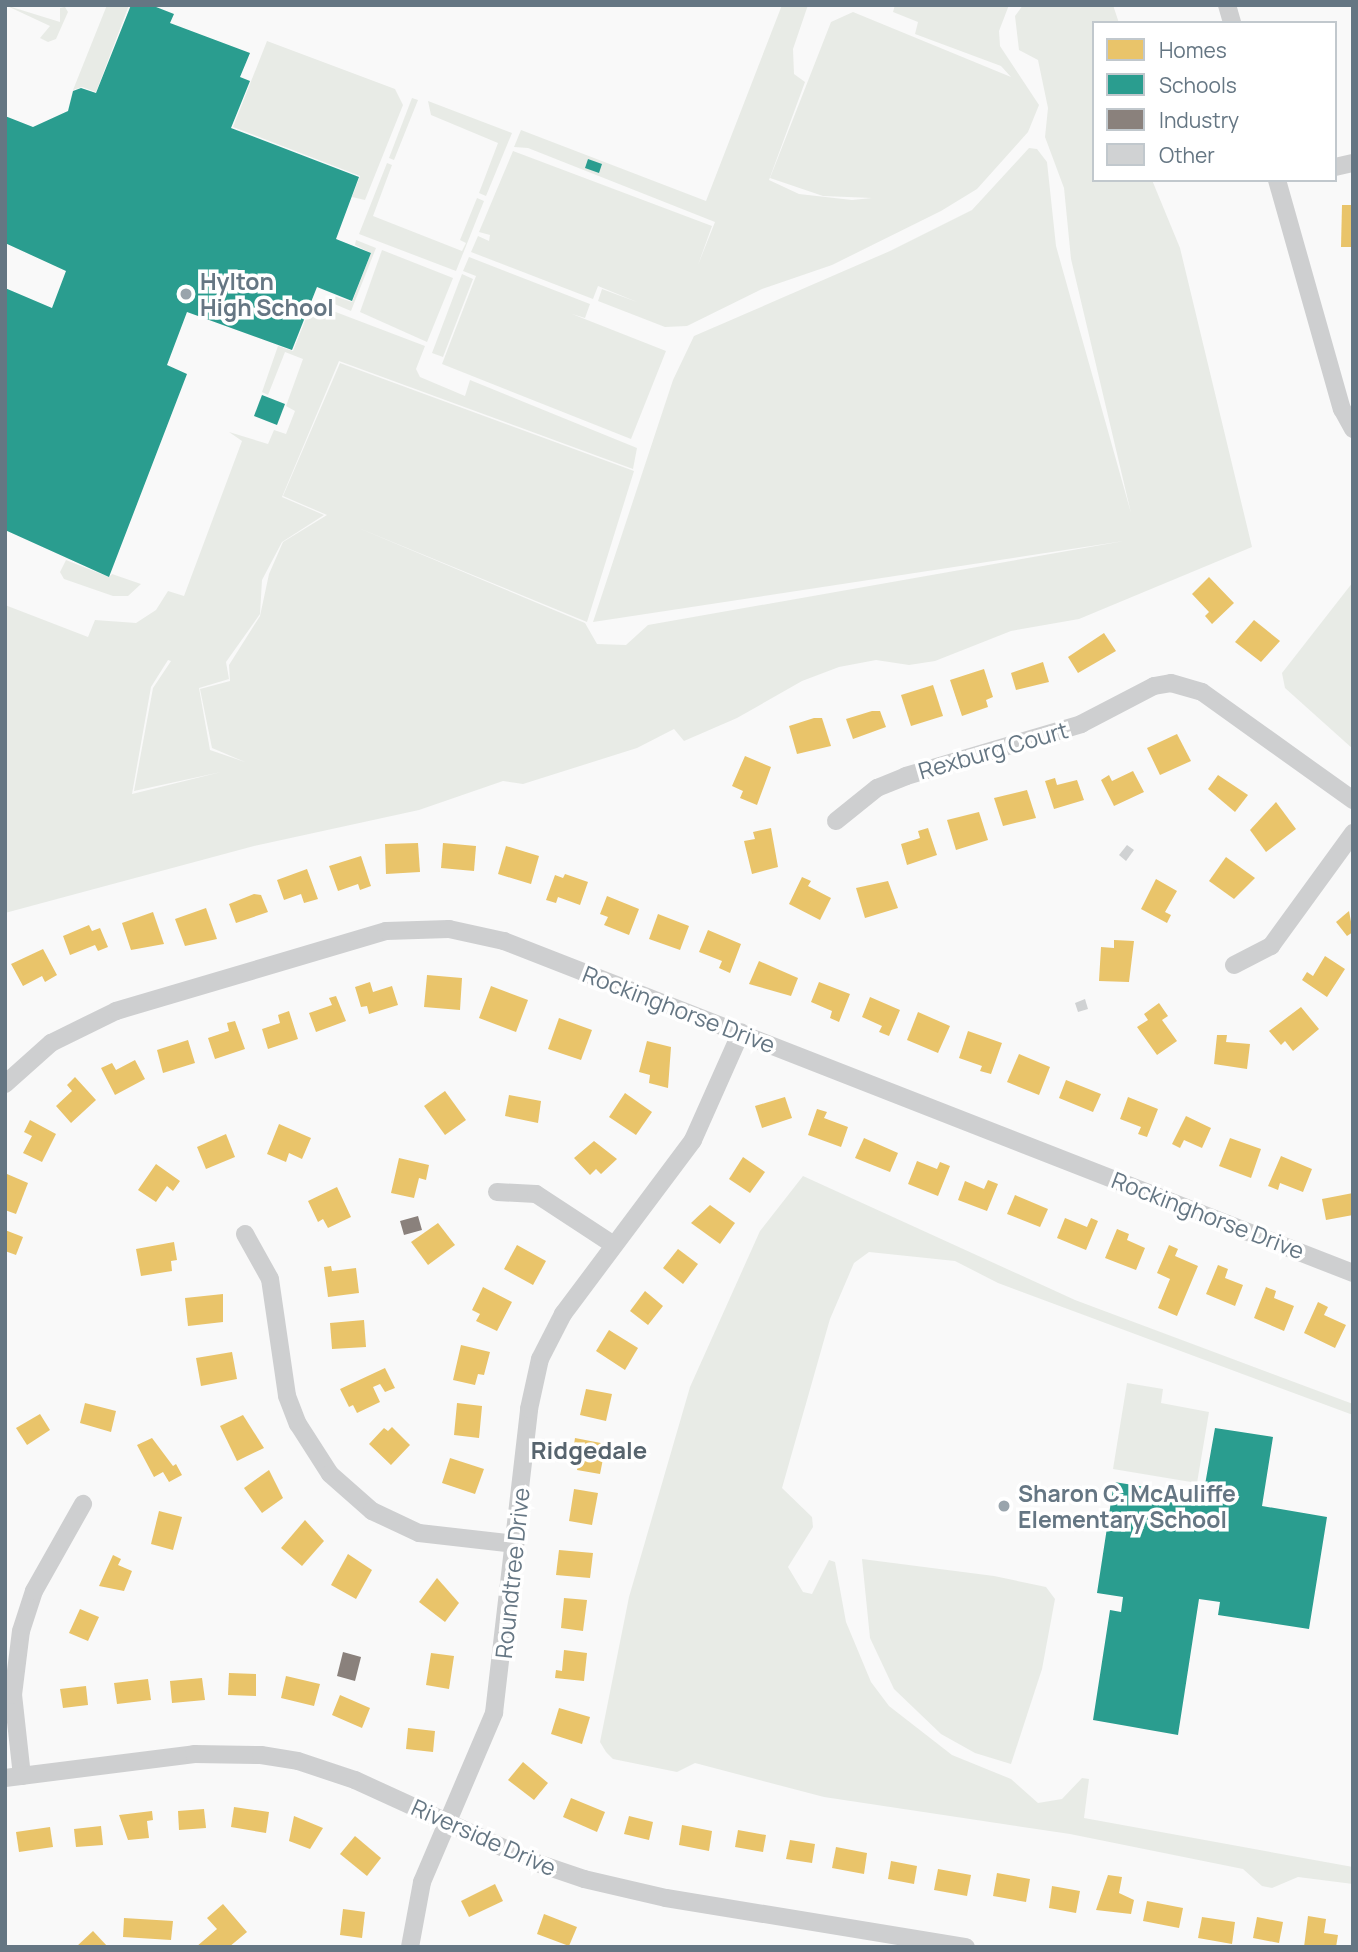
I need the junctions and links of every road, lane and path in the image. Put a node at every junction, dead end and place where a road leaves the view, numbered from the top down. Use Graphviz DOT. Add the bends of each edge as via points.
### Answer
graph roads {
  1 [pos="1281,182"];
  2 [pos="1353,429"];
  3 [pos="1353,800"];
  4 [pos="836,821"];
  5 [pos="1353,833"];
  6 [pos="1234,965"];
  7 [pos="741,1032"];
  8 [pos="5,1084"];
  9 [pos="497,1192"];
  10 [pos="245,1234"];
  11 [pos="614,1245"];
  12 [pos="1353,1273"];
  13 [pos="83,1504"];
  14 [pos="515,1544"];
  15 [pos="14,1777"];
  16 [pos="449,1823"];
  17 [pos="410,1947"];
  18 [pos="966,1947"];
  1 -- 2 [label="street" via="1342,409"];
  3 -- 4 [label="street, Rexburg Court" via="1202,692 1179,683 1154,686 1081,724 892,781"];
  5 -- 6 [label="street" via="1271,946"];
  7 -- 8 [label="street, Rockinghorse Drive" via="504,940 424,928 349,940 116,1011 51,1043"];
  7 -- 11 [label="street, Roundtree Drive" via="693,1140"];
  7 -- 12 [label="street, Rockinghorse Drive"];
  9 -- 11 [label="street" via="536,1194"];
  10 -- 14 [label="street" via="270,1279 291,1406 312,1450 330,1474 372,1511 419,1533"];
  11 -- 14 [label="street, Roundtree Drive" via="563,1314 540,1359 529,1409"];
  13 -- 15 [label="street" via="34,1591 21,1631 13,1695"];
  14 -- 16 [label="street, Roundtree Drive" via="494,1713"];
  15 -- 16 [label="street, Riverside Drive" via="194,1754 261,1755 334,1772"];
  16 -- 17 [label="street, Roundtree Drive" via="416,1899"];
  16 -- 18 [label="street, Riverside Drive" via="534,1861 635,1892"];
}
